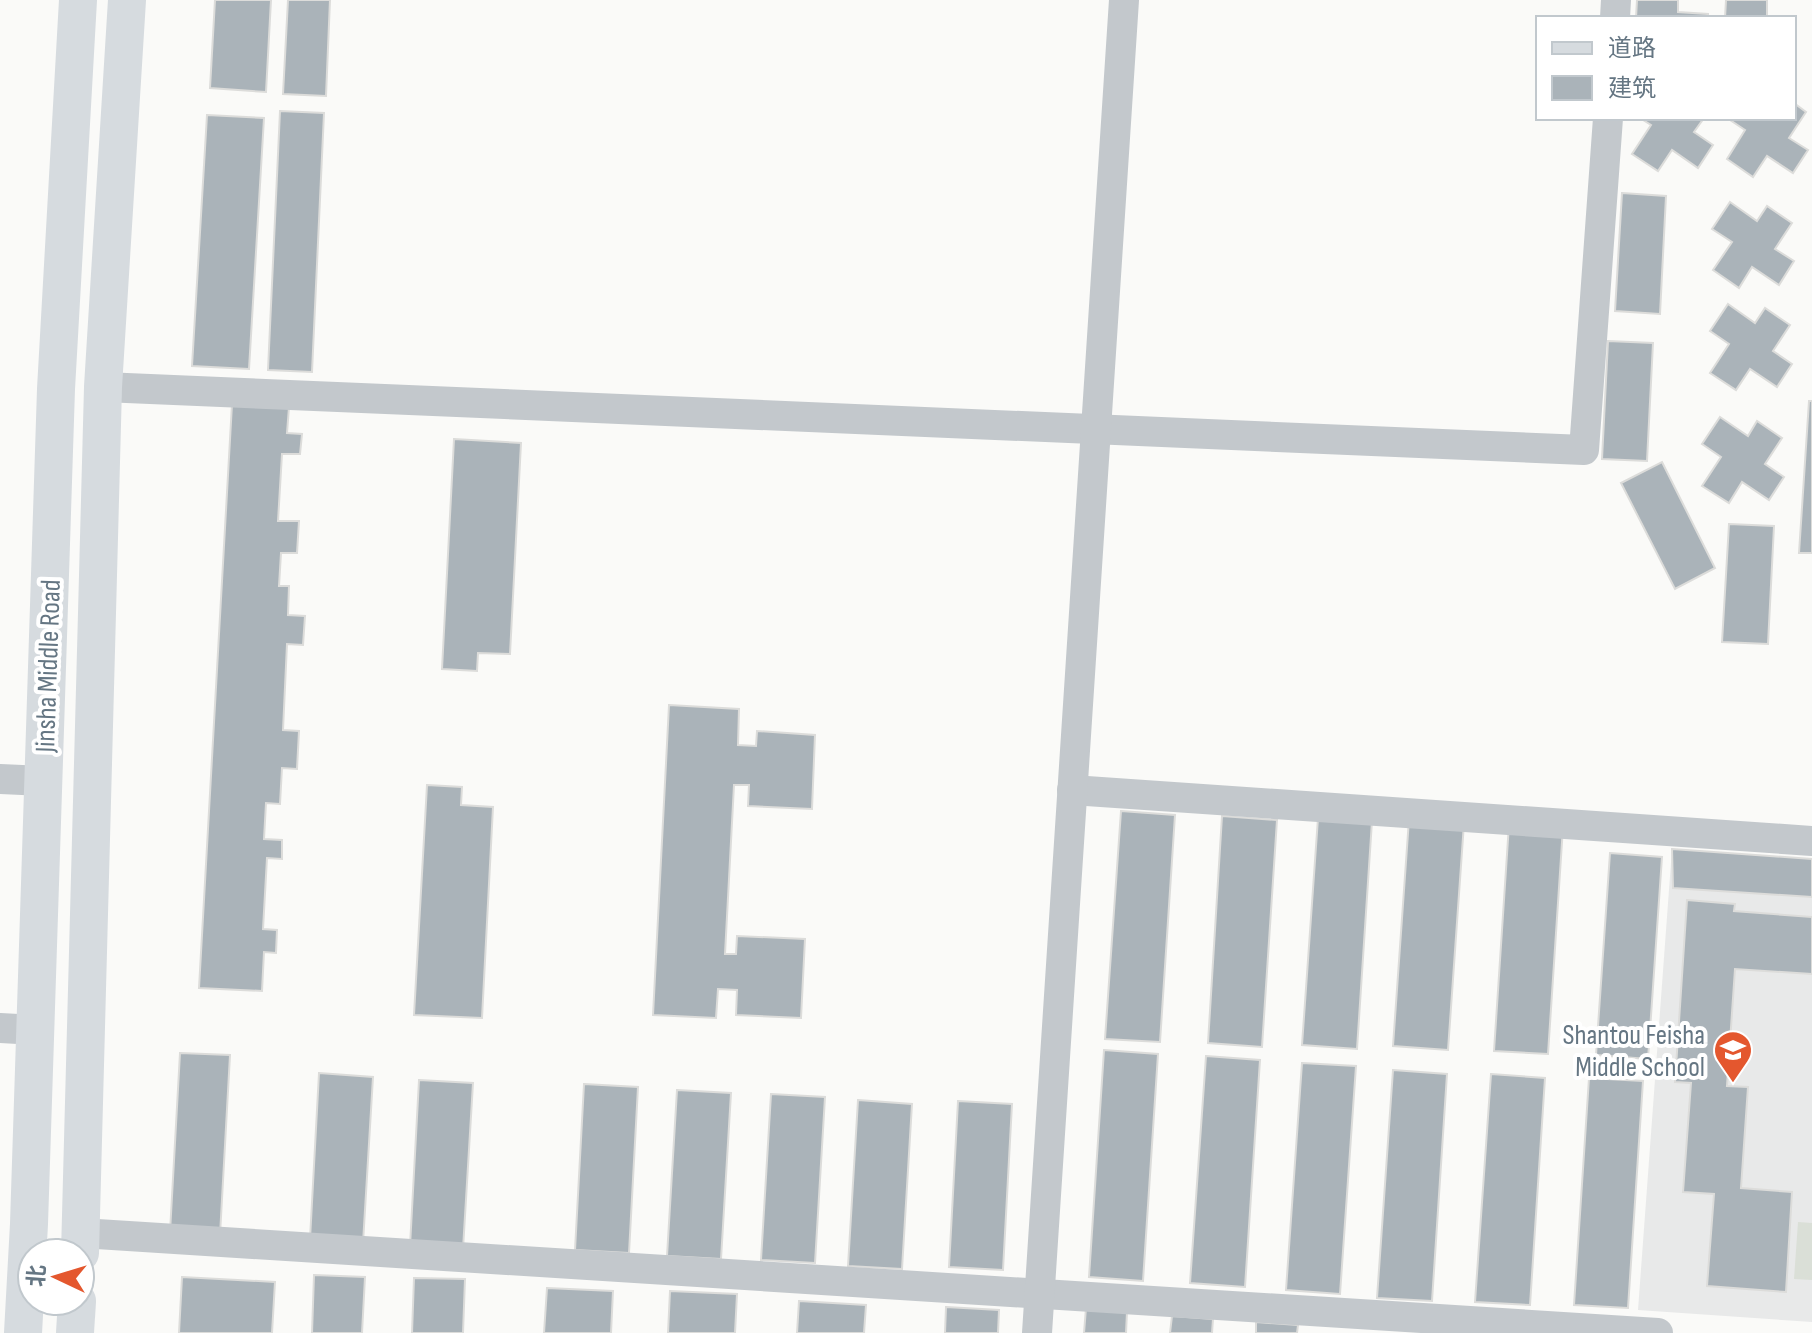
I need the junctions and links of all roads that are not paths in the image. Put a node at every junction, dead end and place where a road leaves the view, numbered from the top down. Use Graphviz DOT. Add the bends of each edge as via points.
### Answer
graph roads {
  1 [pos="78,0"];
  2 [pos="127,0"];
  3 [pos="1124,0"];
  4 [pos="1608,120"];
  5 [pos="103,387"];
  6 [pos="1096,427"];
  7 [pos="0,779"];
  8 [pos="44,781"];
  9 [pos="1072,790"];
  10 [pos="1812,841"];
  11 [pos="18,1029"];
  12 [pos="81,1237"];
  13 [pos="96,1244"];
  14 [pos="1040,1297"];
  15 [pos="23,1333"];
  16 [pos="1037,1333"];
  17 [pos="1658,1333"];
  1 -- 8 [label="main road, Jinsha Middle Road" via="56,389"];
  2 -- 5 [label="main road, Jinsha Middle Road"];
  3 -- 6 [label="street"];
  4 -- 6 [label="street" via="1584,450"];
  5 -- 6 [label="street"];
  5 -- 12 [label="main road, Jinsha Middle Road"];
  6 -- 9 [label="street"];
  7 -- 8 [label="street"];
  8 -- 11 [label="main road, Jinsha Middle Road"];
  9 -- 10 [label="street"];
  9 -- 14 [label="street"];
  11 -- 15 [label="main road, Jinsha Middle Road"];
  13 -- 14 [label="street"];
  14 -- 16 [label="street"];
  14 -- 17 [label="street"];
}
